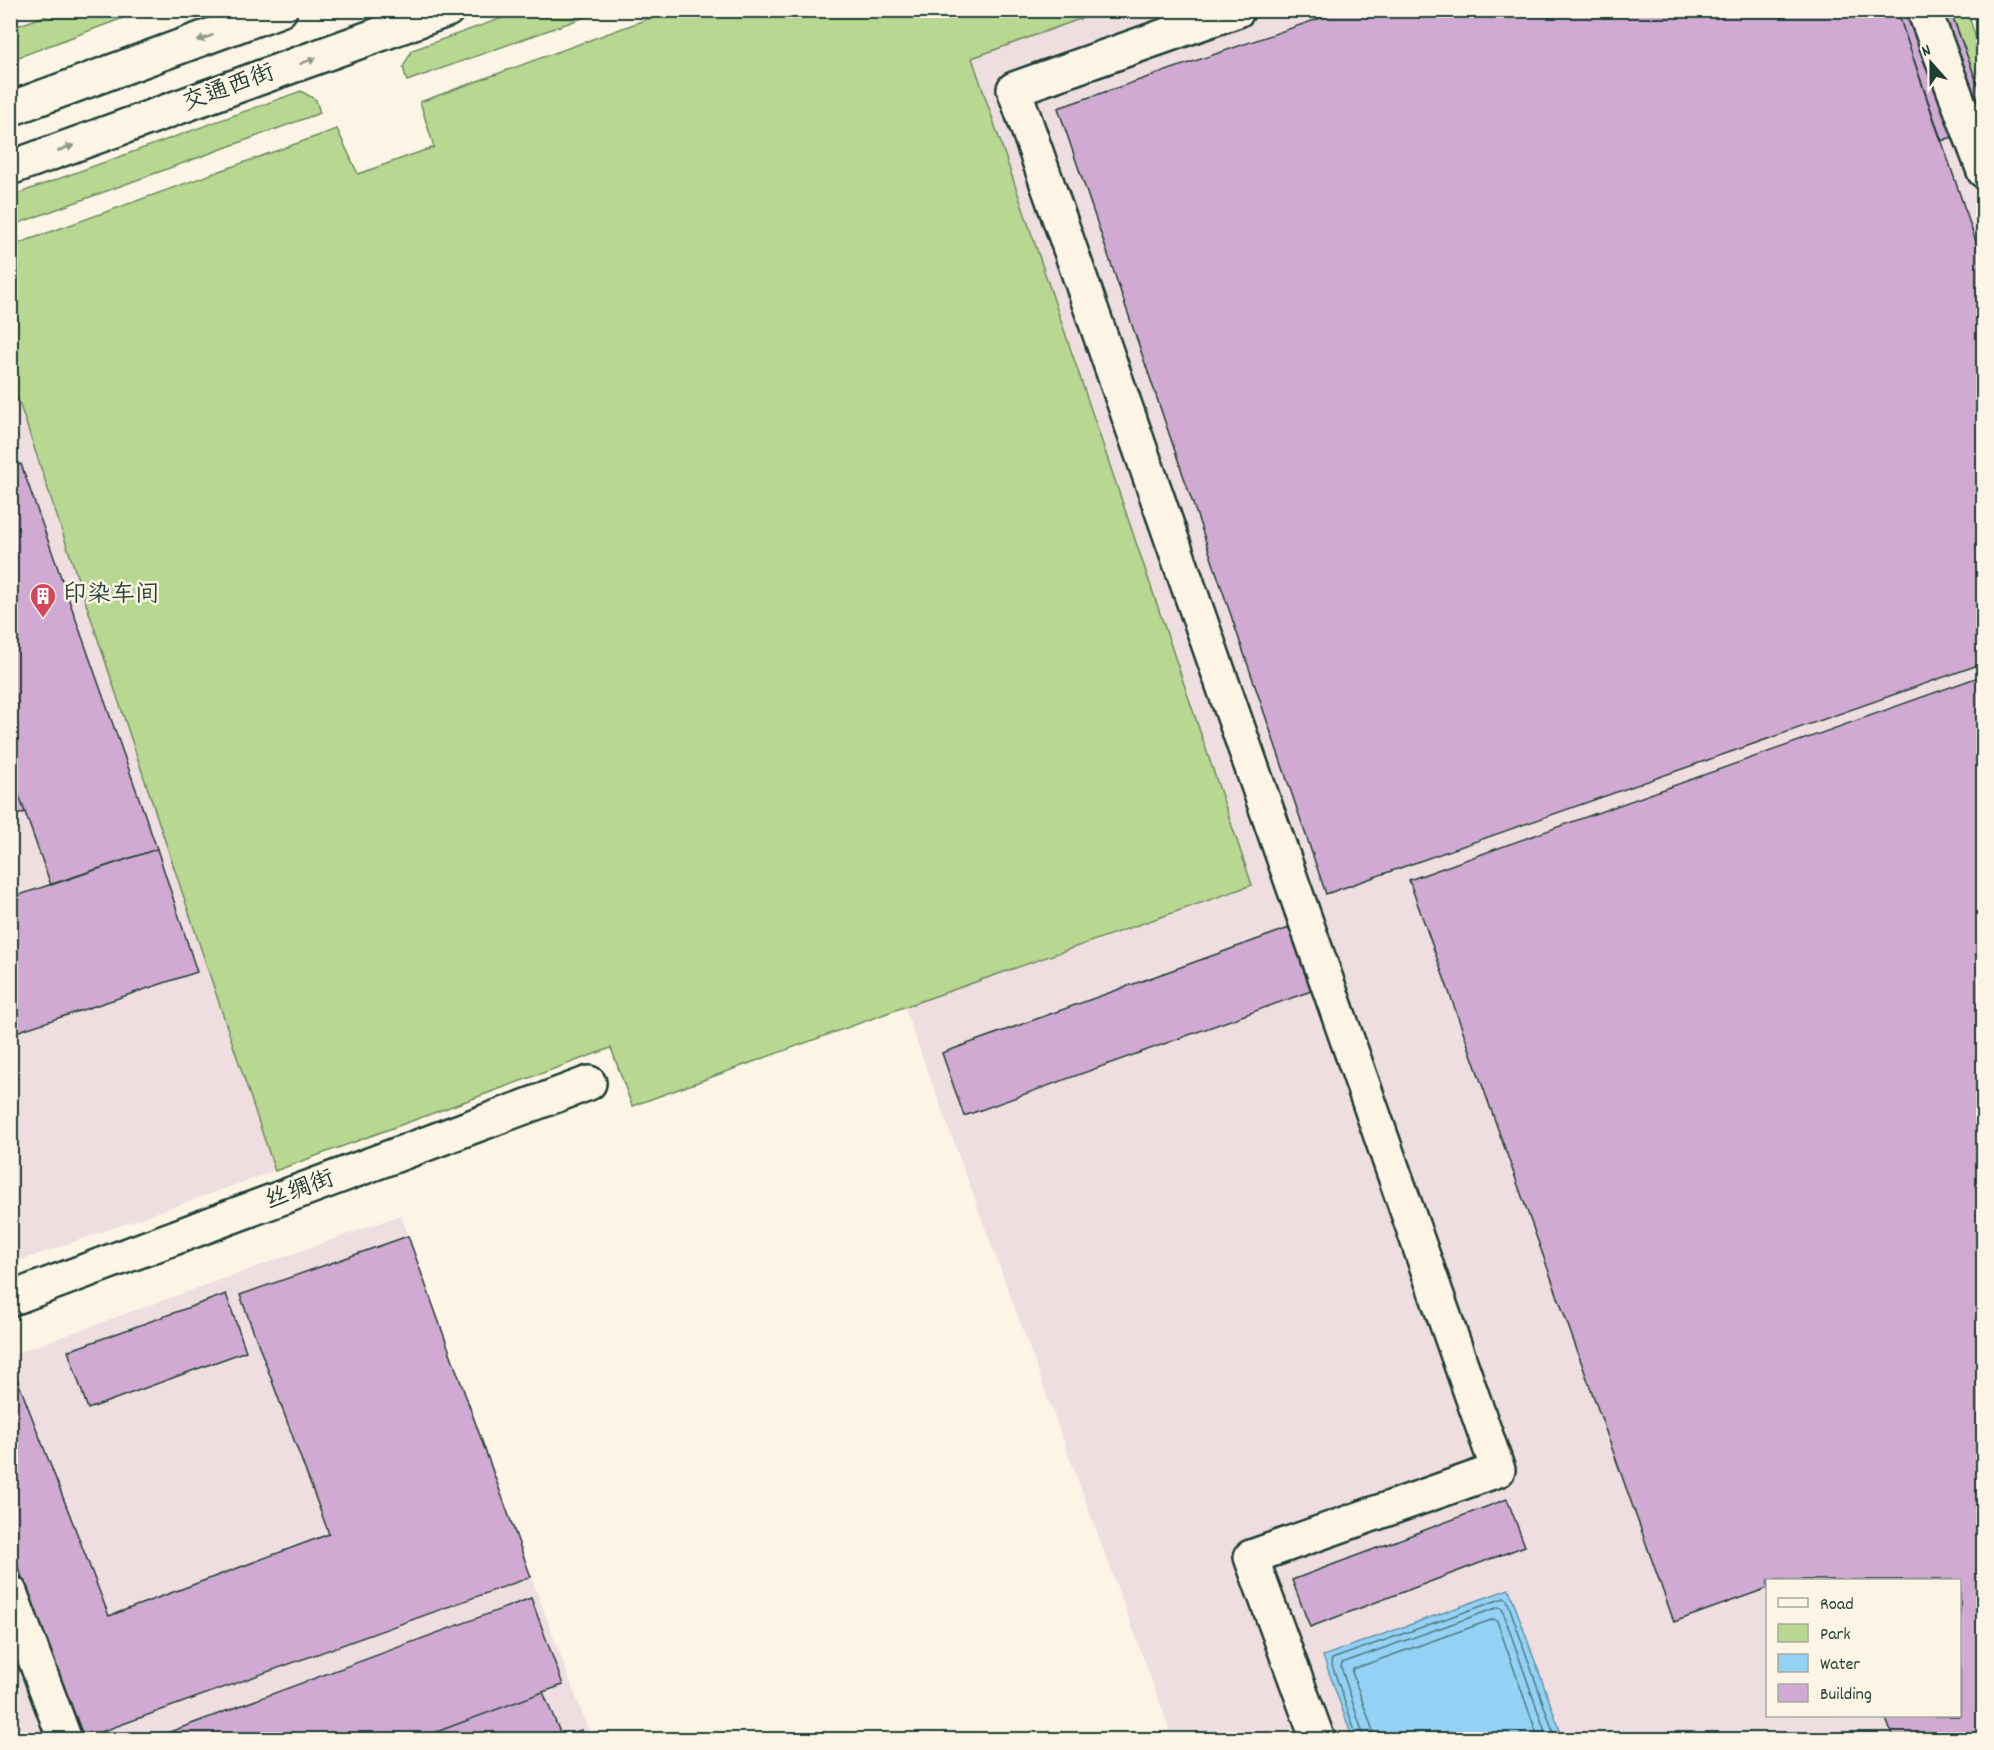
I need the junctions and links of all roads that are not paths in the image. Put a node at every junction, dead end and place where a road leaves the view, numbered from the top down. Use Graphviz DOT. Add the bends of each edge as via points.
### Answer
graph roads {
  1 [pos="280,10"];
  2 [pos="447,10"];
  3 [pos="1238,10"];
  4 [pos="1924,10"];
  5 [pos="10,108"];
  6 [pos="10,168"];
  7 [pos="1983,171"];
  8 [pos="589,1083"];
  9 [pos="10,1299"];
  10 [pos="10,1592"];
  11 [pos="65,1740"];
  12 [pos="1318,1740"];
  1 -- 5 [label="main road, one-way"];
  6 -- 2 [label="main road, 交通西街, one-way"];
  3 -- 12 [label="main road" via="1014,89 1498,1470 1251,1557"];
  4 -- 7 [label="main road"];
  8 -- 9 [label="main road, 丝绸街"];
  10 -- 11 [label="main road"];
}
